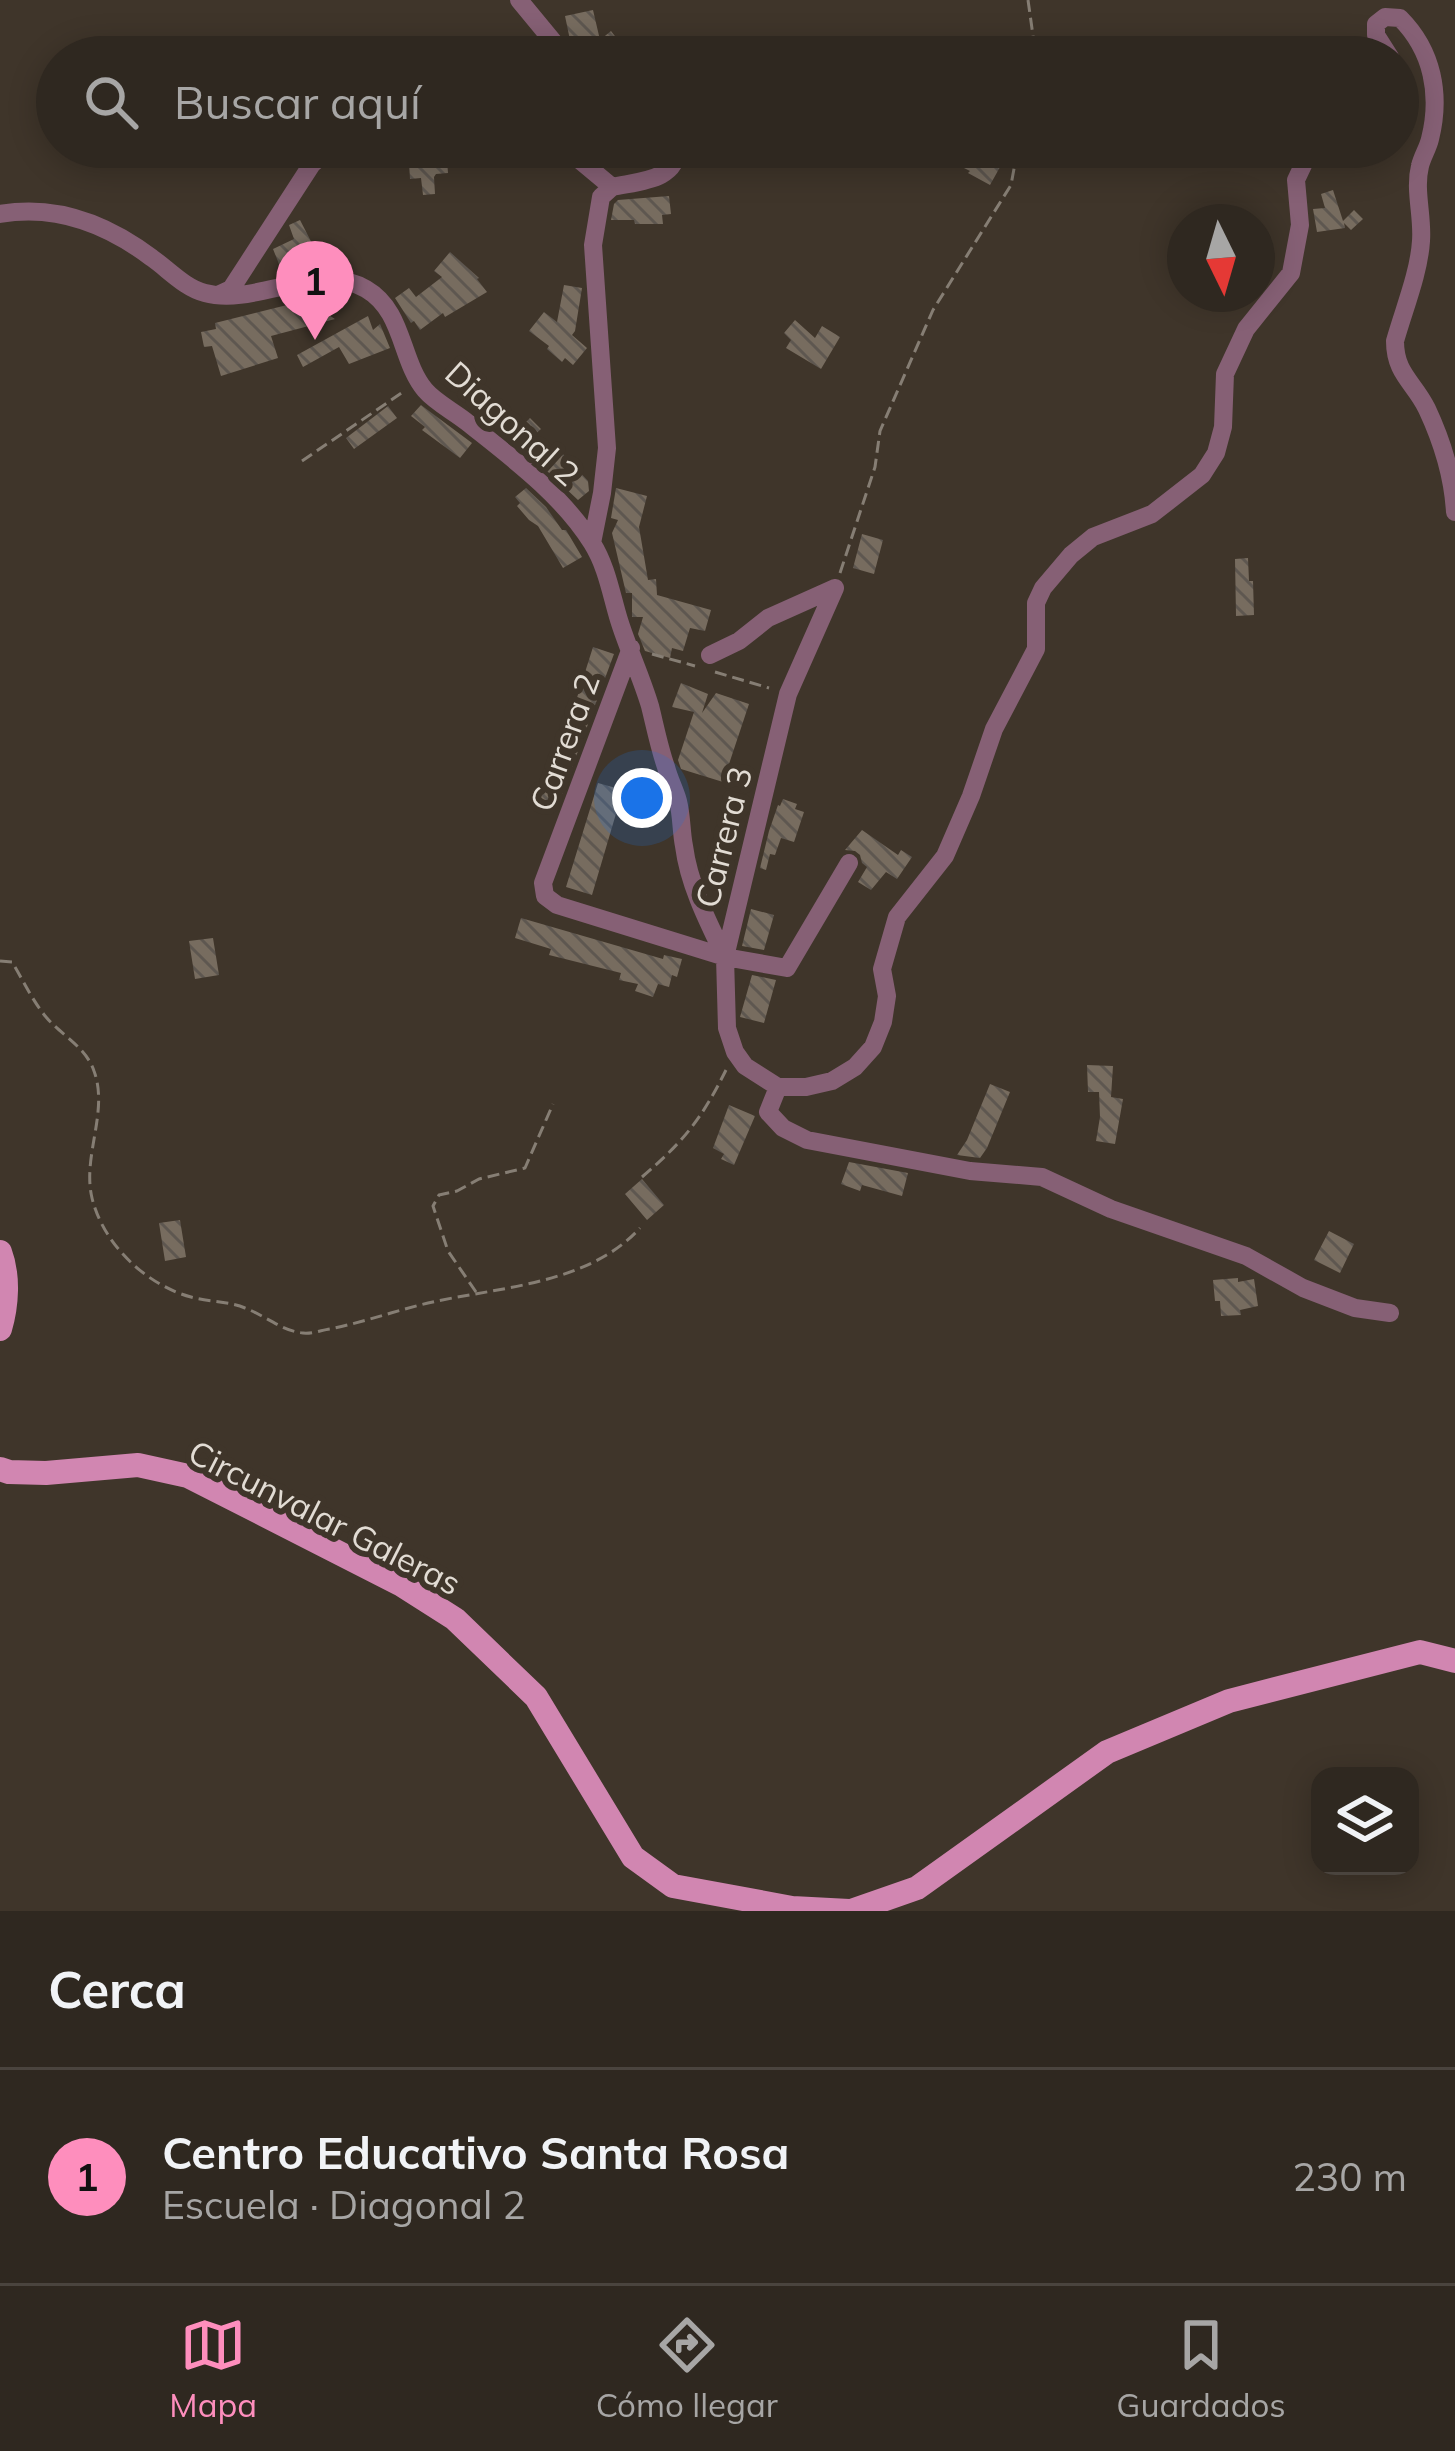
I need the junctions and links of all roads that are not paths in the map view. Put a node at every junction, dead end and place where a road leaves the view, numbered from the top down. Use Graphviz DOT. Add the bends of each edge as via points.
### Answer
graph roads {
  1 [pos="519,0"];
  2 [pos="549,36"];
  3 [pos="1377,36"];
  4 [pos="1415,36"];
  5 [pos="1419,44"];
  6 [pos="309,168"];
  7 [pos="589,168"];
  8 [pos="672,168"];
  9 [pos="1302,168"];
  10 [pos="612,188"];
  11 [pos="0,214"];
  12 [pos="218,295"];
  13 [pos="1455,512"];
  14 [pos="592,543"];
  15 [pos="631,648"];
  16 [pos="710,655"];
  17 [pos="850,863"];
  18 [pos="725,957"];
  19 [pos="778,1087"];
  20 [pos="0,1252"];
  21 [pos="1390,1312"];
  22 [pos="0,1329"];
  23 [pos="0,1469"];
  24 [pos="1455,1661"];
  25 [pos="850,1911"];
  1 -- 2 [label="street"];
  3 -- 4 [label="street" via="1385,17 1400,18"];
  5 -- 13 [label="street" via="1436,89 1435,113 1420,165 1421,245 1395,356 1437,433"];
  6 -- 12 [label="street" via="231,289"];
  7 -- 10 [label="street"];
  8 -- 10 [label="street"];
  9 -- 19 [label="street" via="1291,273 1246,329 1225,374 1216,453 1202,475 1152,514 1093,537 1043,588 1036,649 994,728 945,856 897,916 881,969 884,1022 873,1047 832,1081"];
  10 -- 14 [label="street" via="601,197 593,245 607,448"];
  11 -- 12 [label="street" via="52,213 97,224 188,285"];
  12 -- 14 [label="street, Diagonal 2" via="314,281 364,288 399,329 424,390 540,483"];
  14 -- 15 [label="street, Carrera 2"];
  15 -- 18 [label="street" via="677,796 692,878"];
  15 -- 18 [label="street, Carrera 2" via="545,896"];
  16 -- 18 [label="street, Carrera 3" via="835,588 788,694"];
  17 -- 18 [label="street" via="787,968"];
  18 -- 19 [label="street, Carrera 3" via="735,1052"];
  19 -- 21 [label="street" via="768,1112 807,1140 1042,1177 1246,1256 1303,1288"];
  20 -- 22 [label="main road"];
  23 -- 25 [label="main road, Circunvalar Galeras" via="138,1465 188,1476 400,1584 454,1619 536,1697 632,1857 673,1886"];
  24 -- 25 [label="main road, Circunvalar Galeras" via="1420,1652 1250,1696 1107,1752 917,1888"];
}
